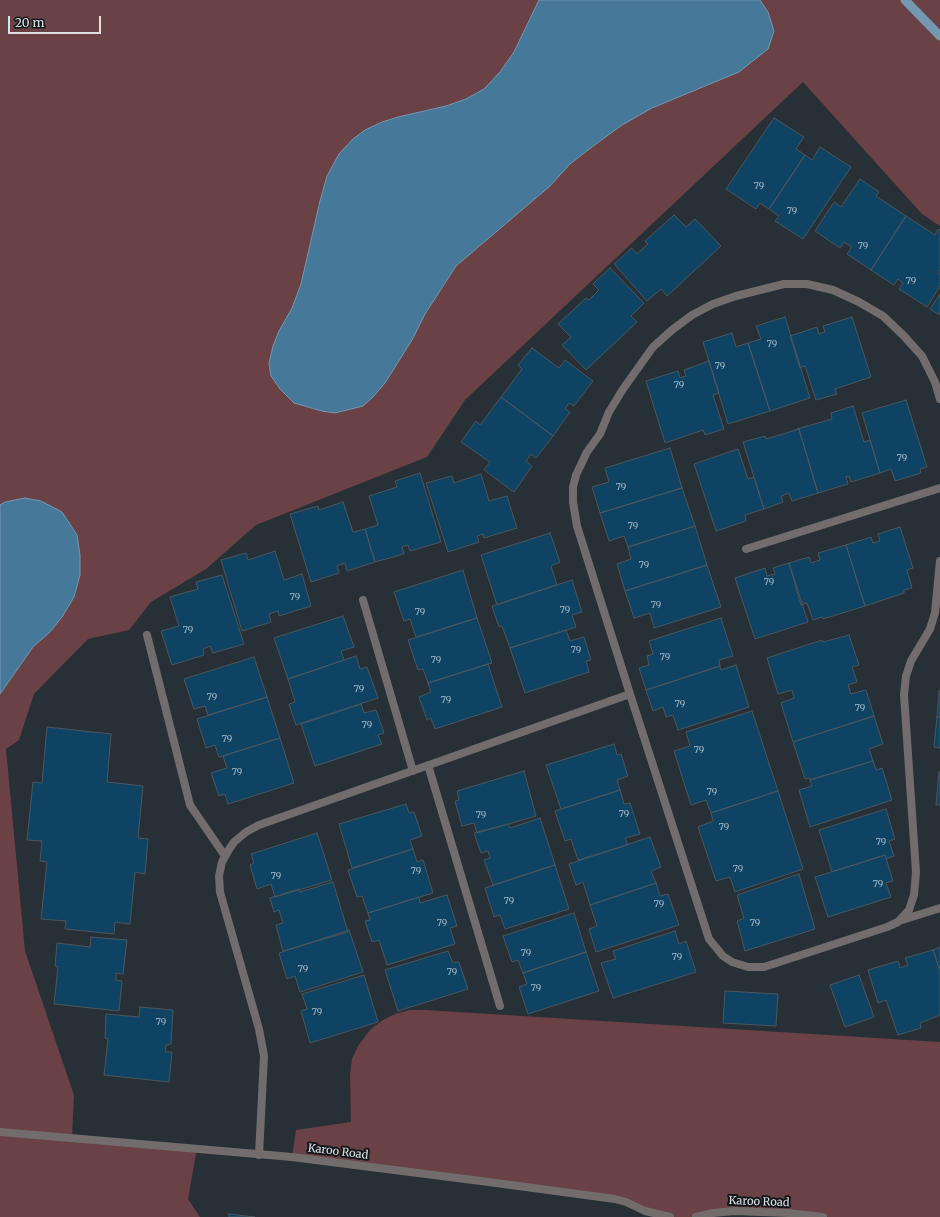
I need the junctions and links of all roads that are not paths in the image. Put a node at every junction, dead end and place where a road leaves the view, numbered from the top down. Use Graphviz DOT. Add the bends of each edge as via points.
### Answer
graph roads {
  1 [pos="940,399"];
  2 [pos="940,488"];
  3 [pos="746,549"];
  4 [pos="940,561"];
  5 [pos="363,600"];
  6 [pos="147,635"];
  7 [pos="630,694"];
  8 [pos="428,765"];
  9 [pos="413,771"];
  10 [pos="225,856"];
  11 [pos="940,908"];
  12 [pos="898,922"];
  13 [pos="500,1006"];
  14 [pos="0,1132"];
  15 [pos="259,1155"];
  16 [pos="670,1217"];
  17 [pos="696,1217"];
  18 [pos="823,1217"];
  1 -- 7 [label="street" via="922,356 883,316 833,290 808,284 784,284 713,304 692,315 653,347 609,412 600,434 580,464 573,487 577,526"];
  2 -- 3 [label="street"];
  4 -- 12 [label="street" via="935,613 930,629 911,661 906,676 904,695 916,872 914,896 909,910"];
  5 -- 9 [label="street"];
  6 -- 10 [label="street" via="190,805"];
  7 -- 8 [label="street"];
  7 -- 12 [label="street" via="709,939 723,956 748,968 764,967"];
  8 -- 9 [label="street"];
  8 -- 13 [label="street"];
  9 -- 10 [label="street" via="260,825 234,842"];
  10 -- 15 [label="street" via="219,876 220,892 259,1029 264,1056"];
  11 -- 12 [label="street"];
  14 -- 15 [label="street, Karoo Road"];
  15 -- 16 [label="street, Karoo Road" via="292,1157 615,1199 645,1211"];
  17 -- 18 [label="street, Karoo Road" via="734,1211"];
}
